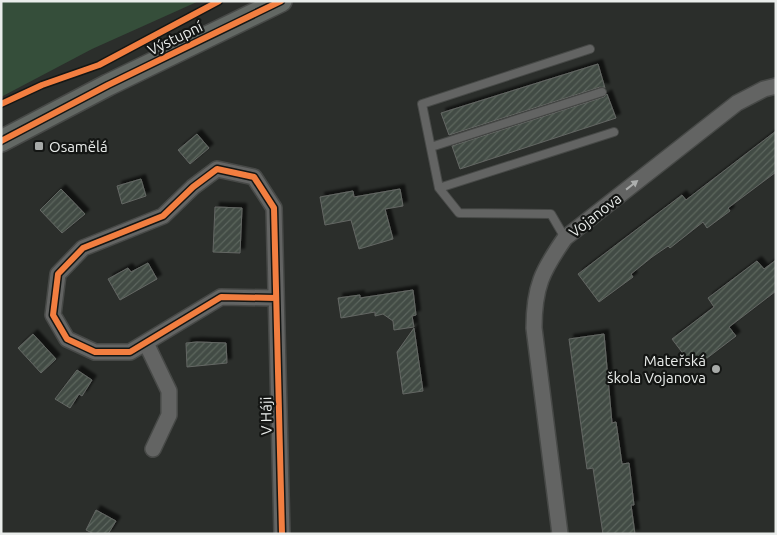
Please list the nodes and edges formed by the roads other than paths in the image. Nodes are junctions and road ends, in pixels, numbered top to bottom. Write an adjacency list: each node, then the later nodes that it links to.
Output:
1 (281, 1): 6 (street, Výstupní)
2 (590, 49): 7 (lane)
3 (776, 86): 9 (street, Vojanova, one-way to 3)
4 (602, 92): 7 (lane)
5 (614, 132): 8 (lane)
6 (1, 142)
7 (431, 147): 8 (lane)
8 (439, 188): 9 (lane)
9 (565, 238): 14 (street, Vojanova)
10 (276, 298): 11 (street); 11 (street, V Háji); 13 (street, V Háji)
11 (146, 343): 12 (street)
12 (153, 449)
13 (282, 534)
14 (560, 534)

